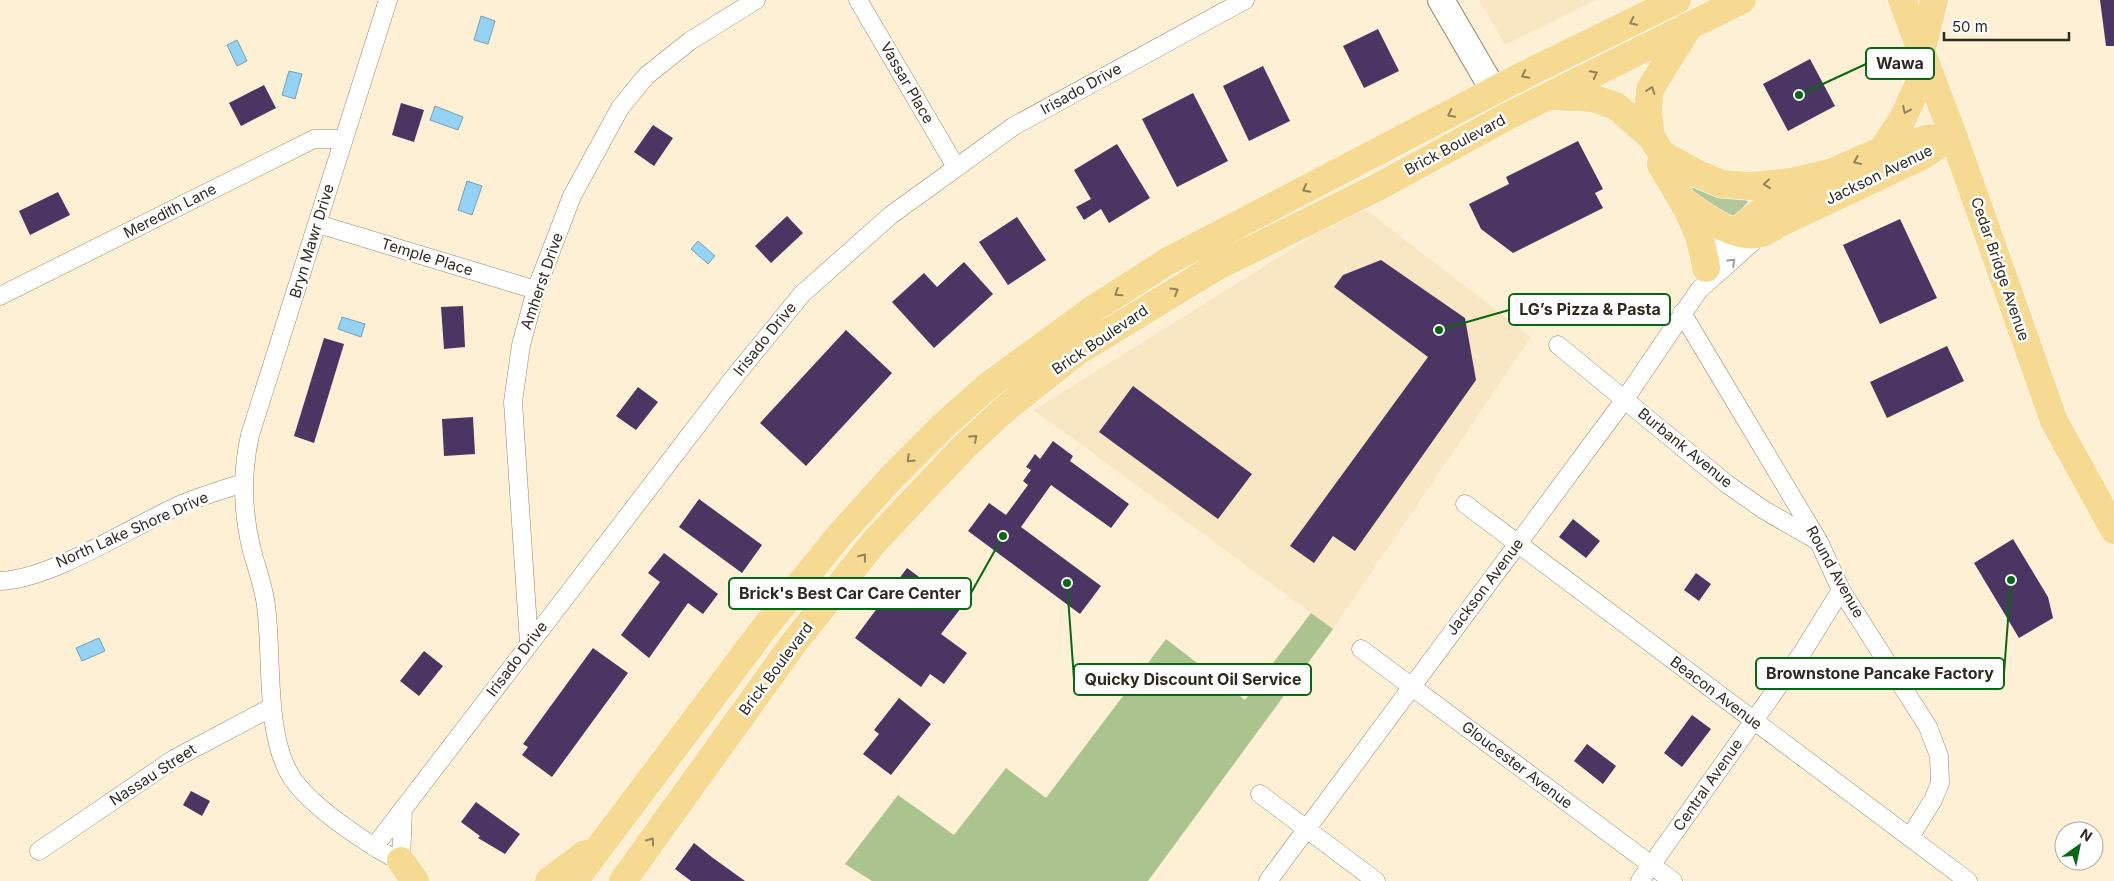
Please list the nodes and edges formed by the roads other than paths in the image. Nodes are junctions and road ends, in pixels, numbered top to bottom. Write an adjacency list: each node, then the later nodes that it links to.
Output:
1 (388, 0): 15 (street, Bryn Mawr Drive)
2 (756, 0): 25 (street, Amherst Drive)
3 (858, 0): 18 (street, Vassar Place)
4 (1245, 0): 18 (street, Irisado Drive)
5 (1441, 0): 12 (street)
6 (1677, 0): 12 (main road, Brick Boulevard, one-way to 12)
7 (1742, 0): 10 (main road, Brick Boulevard)
8 (1902, 0): 11 (main road, Cedar Bridge Avenue)
9 (1934, 0): 11 (main road)
10 (1689, 26): 13 (main road, Brick Boulevard, one-way to 10); 16 (main road, one-way to 10)
11 (1924, 61): 14 (main road, Cedar Bridge Avenue); 17 (main road, one-way to 17)
12 (1494, 91): 46 (main road, Brick Boulevard, one-way to 46)
13 (1550, 96): 16 (main road); 53 (main road, Brick Boulevard, one-way to 13)
14 (1953, 135): 17 (main road, Jackson Avenue); 23 (main road, Jackson Avenue); 32 (main road, Cedar Bridge Avenue)
15 (343, 139): 21 (street, Bryn Mawr Drive); 26 (street, Meredith Lane)
16 (1657, 146): 19 (main road, one-way to 16); 20 (main road)
17 (1882, 150): 19 (main road, Jackson Avenue, one-way to 19)
18 (956, 167): 37 (street, Irisado Drive)
19 (1832, 172): 22 (main road, Jackson Avenue)
20 (1682, 201): 22 (main road); 24 (main road)
21 (318, 224): 25 (street, Temple Place); 30 (street, Bryn Mawr Drive)
22 (1737, 231): 23 (main road); 24 (street, Jackson Avenue)
23 (1764, 232): 24 (street, Jackson Avenue, one-way to 23)
24 (1703, 279): 27 (street, Jackson Avenue)
25 (536, 290): 37 (street, Amherst Drive)
26 (0, 296)
27 (1682, 313): 29 (street, Jackson Avenue); 33 (street, Round Avenue)
28 (1558, 345): 29 (street, Burbank Avenue)
29 (1624, 399): 33 (street, Burbank Avenue); 34 (street, Jackson Avenue)
30 (243, 483): 35 (street, North Lake Shore Drive); 40 (street)
31 (1465, 504): 34 (street, Beacon Avenue)
32 (2114, 530)
33 (1819, 542): 36 (street, Round Avenue)
34 (1518, 543): 39 (street, Jackson Avenue); 41 (street, Beacon Avenue)
35 (0, 580)
36 (1841, 590): 41 (street, Central Avenue); 45 (street, Round Avenue)
37 (529, 643): 43 (street, Irisado Drive)
38 (1361, 649): 39 (street, Gloucester Avenue)
39 (1411, 687): 44 (street, Jackson Avenue); 49 (street, Gloucester Avenue)
40 (272, 707): 47 (street); 48 (street, Nassau Street)
41 (1753, 720): 45 (street, Beacon Avenue); 49 (street, Central Avenue)
42 (1260, 794): 44 (street)
43 (404, 808): 47 (street, Irisado Drive); 50 (street)
44 (1306, 829): 54 (street, Jackson Avenue); 55 (street)
45 (1910, 837): 58 (street, Beacon Avenue)
46 (602, 841): 51 (main road); 52 (main road, Brick Boulevard)
47 (374, 847): 50 (street)
48 (39, 851)
49 (1652, 865): 56 (street, Central Avenue); 57 (street, Gloucester Avenue)
50 (420, 877)
51 (549, 881)
52 (574, 881)
53 (623, 881)
54 (1268, 881)
55 (1376, 881)
56 (1640, 881)
57 (1674, 881)
58 (1968, 881)

